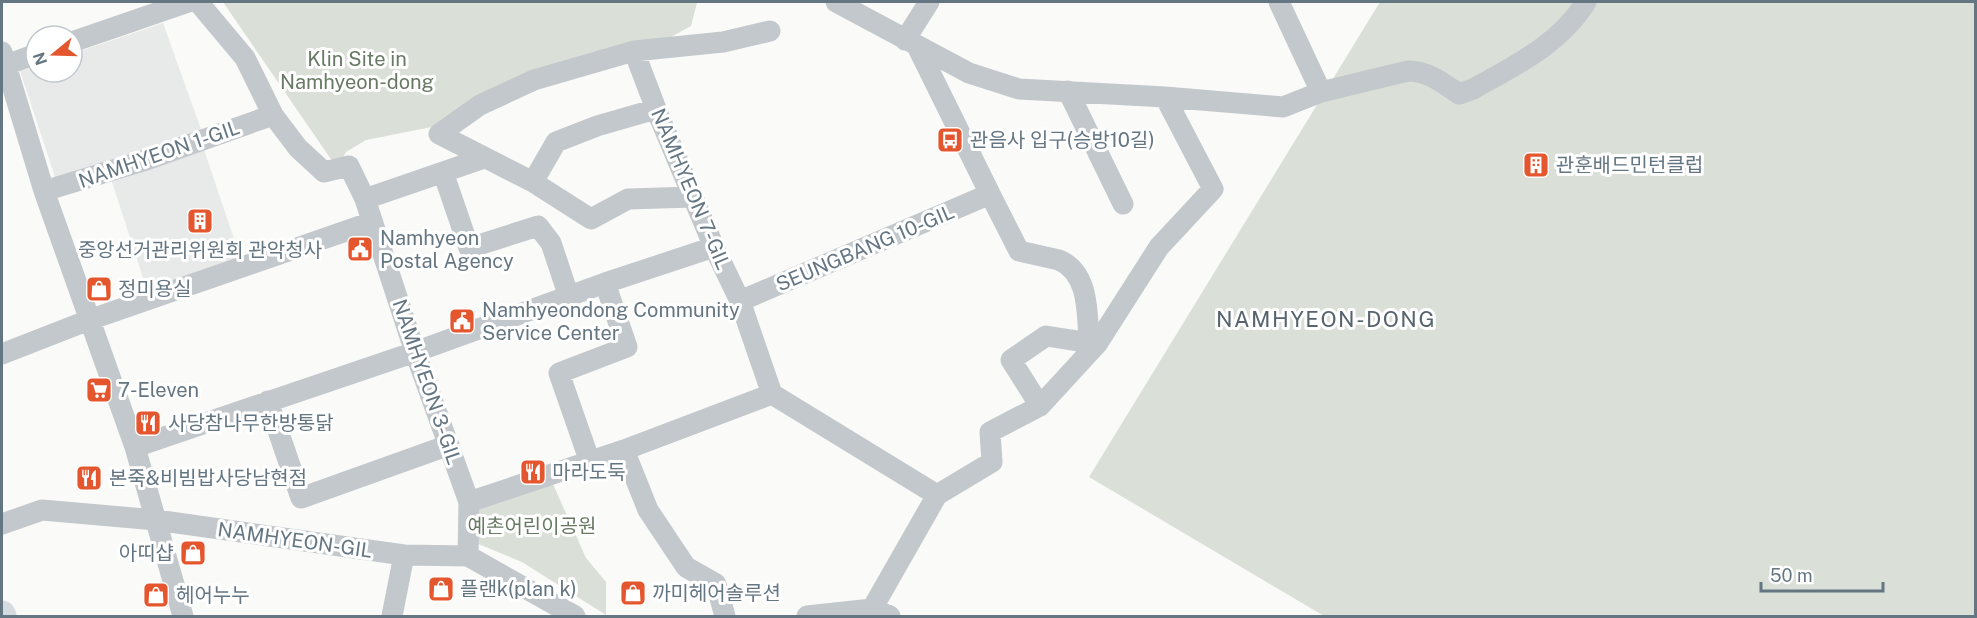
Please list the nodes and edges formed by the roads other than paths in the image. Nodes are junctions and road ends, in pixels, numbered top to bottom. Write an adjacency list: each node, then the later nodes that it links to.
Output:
1 (188, 2): 8 (street)
2 (198, 2): 17 (street, NAMHYEON 3-GIL)
3 (836, 2): 9 (street)
4 (929, 2): 9 (street)
5 (1279, 2): 14 (street)
6 (1586, 2): 14 (street)
7 (770, 31): 10 (street)
8 (84, 38)
9 (911, 43): 13 (street); 22 (street)
10 (634, 51): 16 (street, NAMHYEON 7-GIL); 18 (street)
11 (24, 56): 12 (street)
12 (4, 58): 21 (street)
13 (1068, 92): 15 (street); 25 (street)
14 (1321, 92): 15 (street)
15 (1165, 97): 32 (street)
16 (656, 109): 20 (street); 23 (street, NAMHYEON 7-GIL)
17 (273, 115): 21 (street, NAMHYEON 1-GIL); 24 (street, NAMHYEON 3-GIL)
18 (484, 158): 19 (street); 20 (street)
19 (443, 172): 24 (street); 29 (street)
20 (533, 182): 23 (street)
21 (44, 191): 31 (street)
22 (990, 194): 30 (street, SEUNGBANG 10-GIL); 32 (street)
23 (693, 197): 27 (street, NAMHYEON 7-GIL)
24 (364, 199): 26 (street, NAMHYEON 3-GIL)
25 (1123, 204)
26 (372, 222): 31 (street); 33 (street, NAMHYEON 3-GIL)
27 (714, 246): 28 (street); 30 (street, NAMHYEON 7-GIL)
28 (605, 283): 29 (street); 41 (street)
29 (569, 297): 33 (street)
30 (740, 301): 35 (street, NAMHYEON 7-GIL)
31 (89, 320): 34 (street); 39 (street)
32 (1093, 343): 37 (street); 37 (street)
33 (415, 352): 36 (street); 38 (street, NAMHYEON 3-GIL)
34 (2, 354)
35 (772, 394): 40 (street); 42 (street)
36 (268, 401): 38 (street); 39 (street)
37 (1040, 406): 42 (street)
38 (449, 445): 43 (street, NAMHYEON 3-GIL)
39 (135, 447): 44 (street)
40 (624, 450): 41 (street); 52 (street)
41 (590, 462): 43 (street)
42 (937, 495): 48 (street)
43 (469, 502): 47 (street, NAMHYEON 3-GIL)
44 (156, 520): 45 (street, NAMHYEON-GIL); 46 (street, NAMHYEON-GIL); 49 (street)
45 (2, 524)
46 (404, 555): 47 (street, NAMHYEON-GIL); 50 (street)
47 (468, 556): 51 (street, NAMHYEON-GIL)
48 (881, 613): 53 (street)
49 (183, 616)
50 (392, 616)
51 (575, 616)
52 (725, 616)
53 (807, 616)

